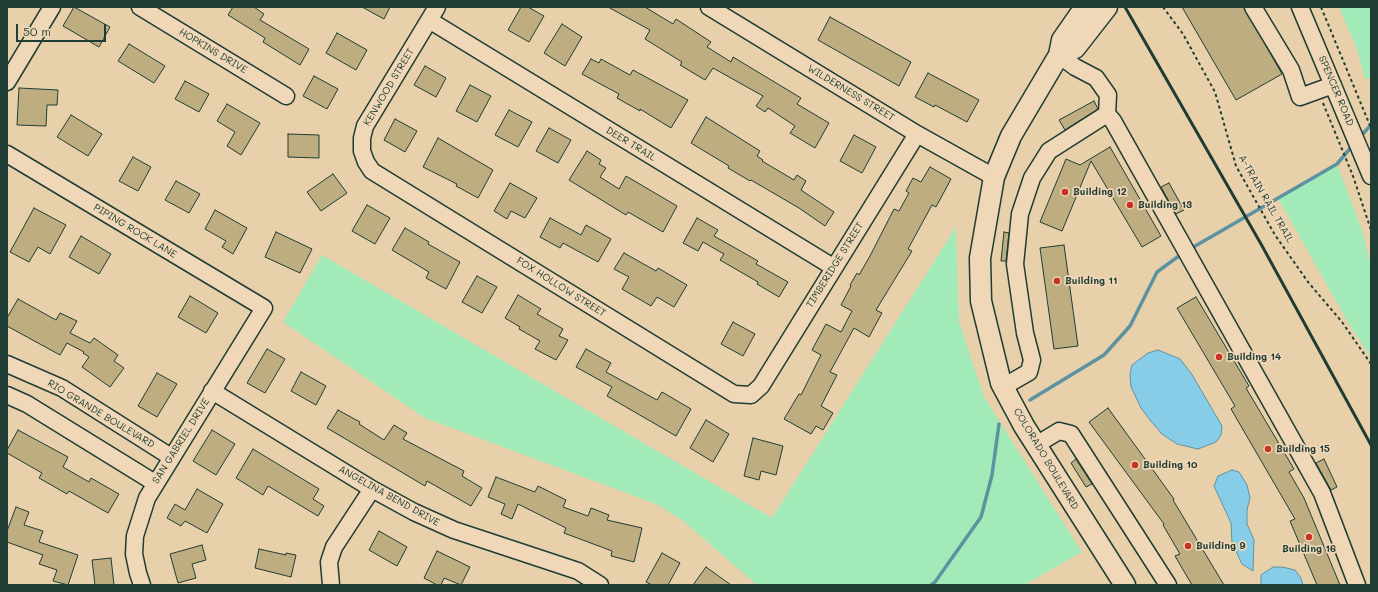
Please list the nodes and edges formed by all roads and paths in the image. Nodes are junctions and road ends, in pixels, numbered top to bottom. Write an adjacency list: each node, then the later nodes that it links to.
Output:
1 (52, 7): 12 (street)
2 (140, 7): 14 (street, HOPKINS DRIVE)
3 (709, 7): 18 (street, WILDERNESS STREET)
4 (1085, 7): 11 (main road, COLORADO BOULEVARD)
5 (1107, 7): 11 (main road)
6 (1163, 7): 27 (path, A-TRAIN RAIL TRAIL)
7 (1253, 7): 13 (street)
8 (1300, 7): 13 (street, SPENCER ROAD)
9 (1321, 7): 16 (path)
10 (433, 14): 20 (street, KENWOOD STREET); 24 (street, DEER TRAIL)
11 (1059, 55): 15 (street); 22 (main road, COLORADO BOULEVARD)
12 (7, 82)
13 (1333, 85): 21 (street, SPENCER ROAD)
14 (286, 96)
15 (1107, 114): 28 (street); 41 (street)
16 (1371, 128)
17 (1336, 133): 23 (path)
18 (917, 134): 22 (street, WILDERNESS STREET); 24 (street, TIMBERIDGE STREET)
19 (7, 154): 25 (street, PIPING ROCK LANE)
20 (372, 171): 31 (street, FOX HOLLOW STREET)
21 (1369, 171)
22 (994, 177): 28 (main road, COLORADO BOULEVARD)
23 (1371, 230)
24 (833, 267): 31 (street, TIMBERIDGE STREET)
25 (264, 308): 29 (street, SAN GABRIEL DRIVE)
26 (7, 364): 33 (street, RIO GRANDE BOULEVARD)
27 (1371, 364)
28 (1003, 387): 32 (main road, COLORADO BOULEVARD)
29 (212, 392): 33 (street, SAN GABRIEL DRIVE); 35 (street, ANGELINA BEND DRIVE)
30 (7, 395): 34 (street)
31 (751, 395)
32 (1036, 445): 39 (main road, COLORADO BOULEVARD); 40 (street)
33 (171, 457): 34 (street, SAN GABRIEL DRIVE)
34 (156, 483): 36 (street, SAN GABRIEL DRIVE)
35 (372, 489): 37 (street); 38 (street, ANGELINA BEND DRIVE)
36 (142, 585)
37 (331, 585)
38 (600, 585)
39 (1125, 585)
40 (1168, 585)
41 (1357, 585)

